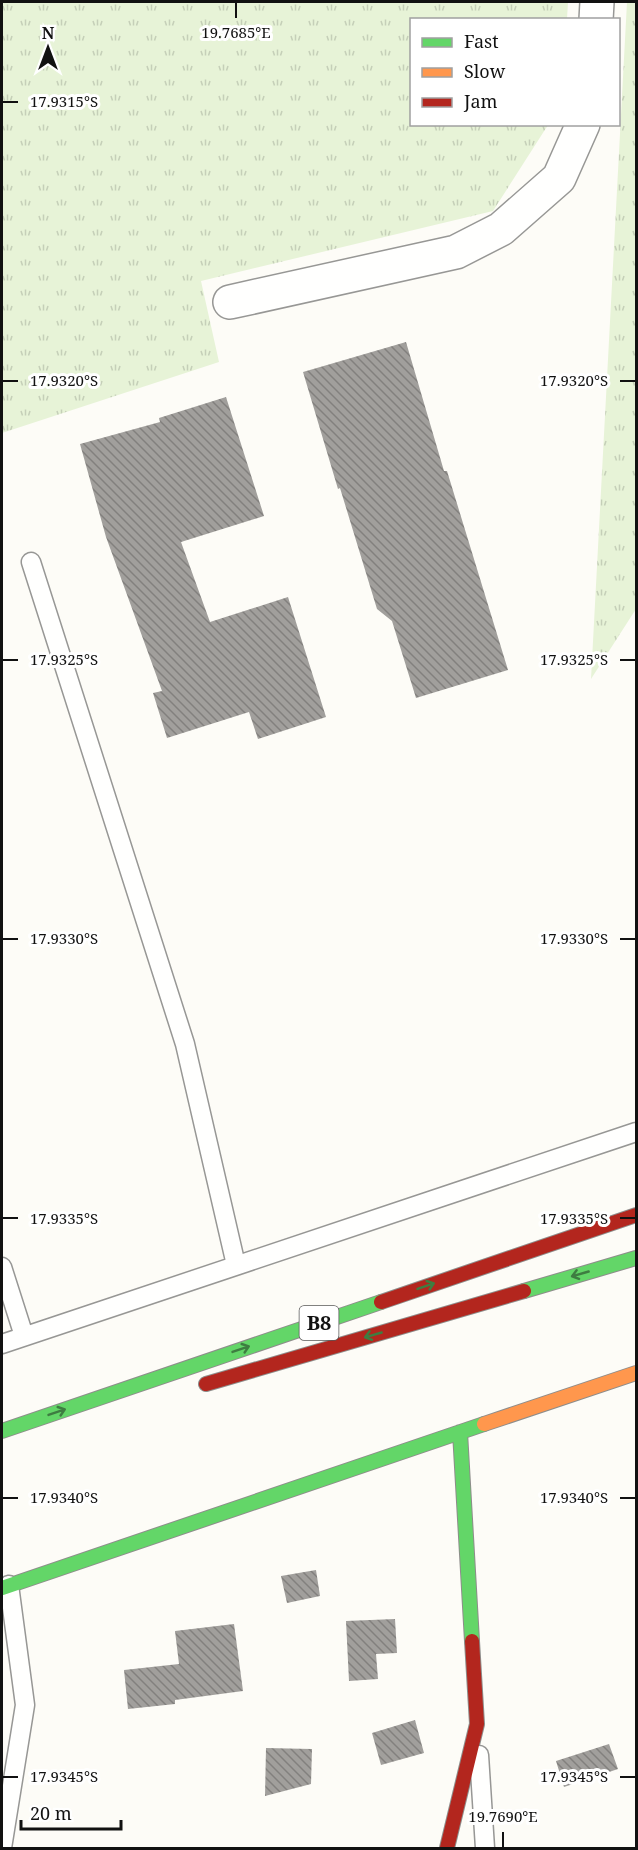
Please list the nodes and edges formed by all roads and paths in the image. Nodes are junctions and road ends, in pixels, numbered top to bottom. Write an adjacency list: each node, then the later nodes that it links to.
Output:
1 (597, 2): 2 (street)
2 (596, 18)
3 (582, 126): 4 (street)
4 (230, 302)
5 (31, 562): 9 (lane)
6 (636, 1132): 9 (lane)
7 (636, 1215): 16 (main road, B8, one-way to 7)
8 (636, 1258): 14 (main road, B8, one-way to 14)
9 (237, 1265): 11 (lane)
10 (2, 1267): 11 (lane)
11 (24, 1336): 12 (lane)
12 (2, 1344)
13 (636, 1373): 17 (main road)
14 (194, 1387)
15 (47, 1430): 18 (main road)
16 (2, 1431)
17 (460, 1432): 19 (main road); 20 (main road)
18 (2, 1443)
19 (5, 1586): 21 (lane)
20 (477, 1724): 22 (main road); 23 (lane)
21 (2, 1848)
22 (447, 1848)
23 (485, 1848)

